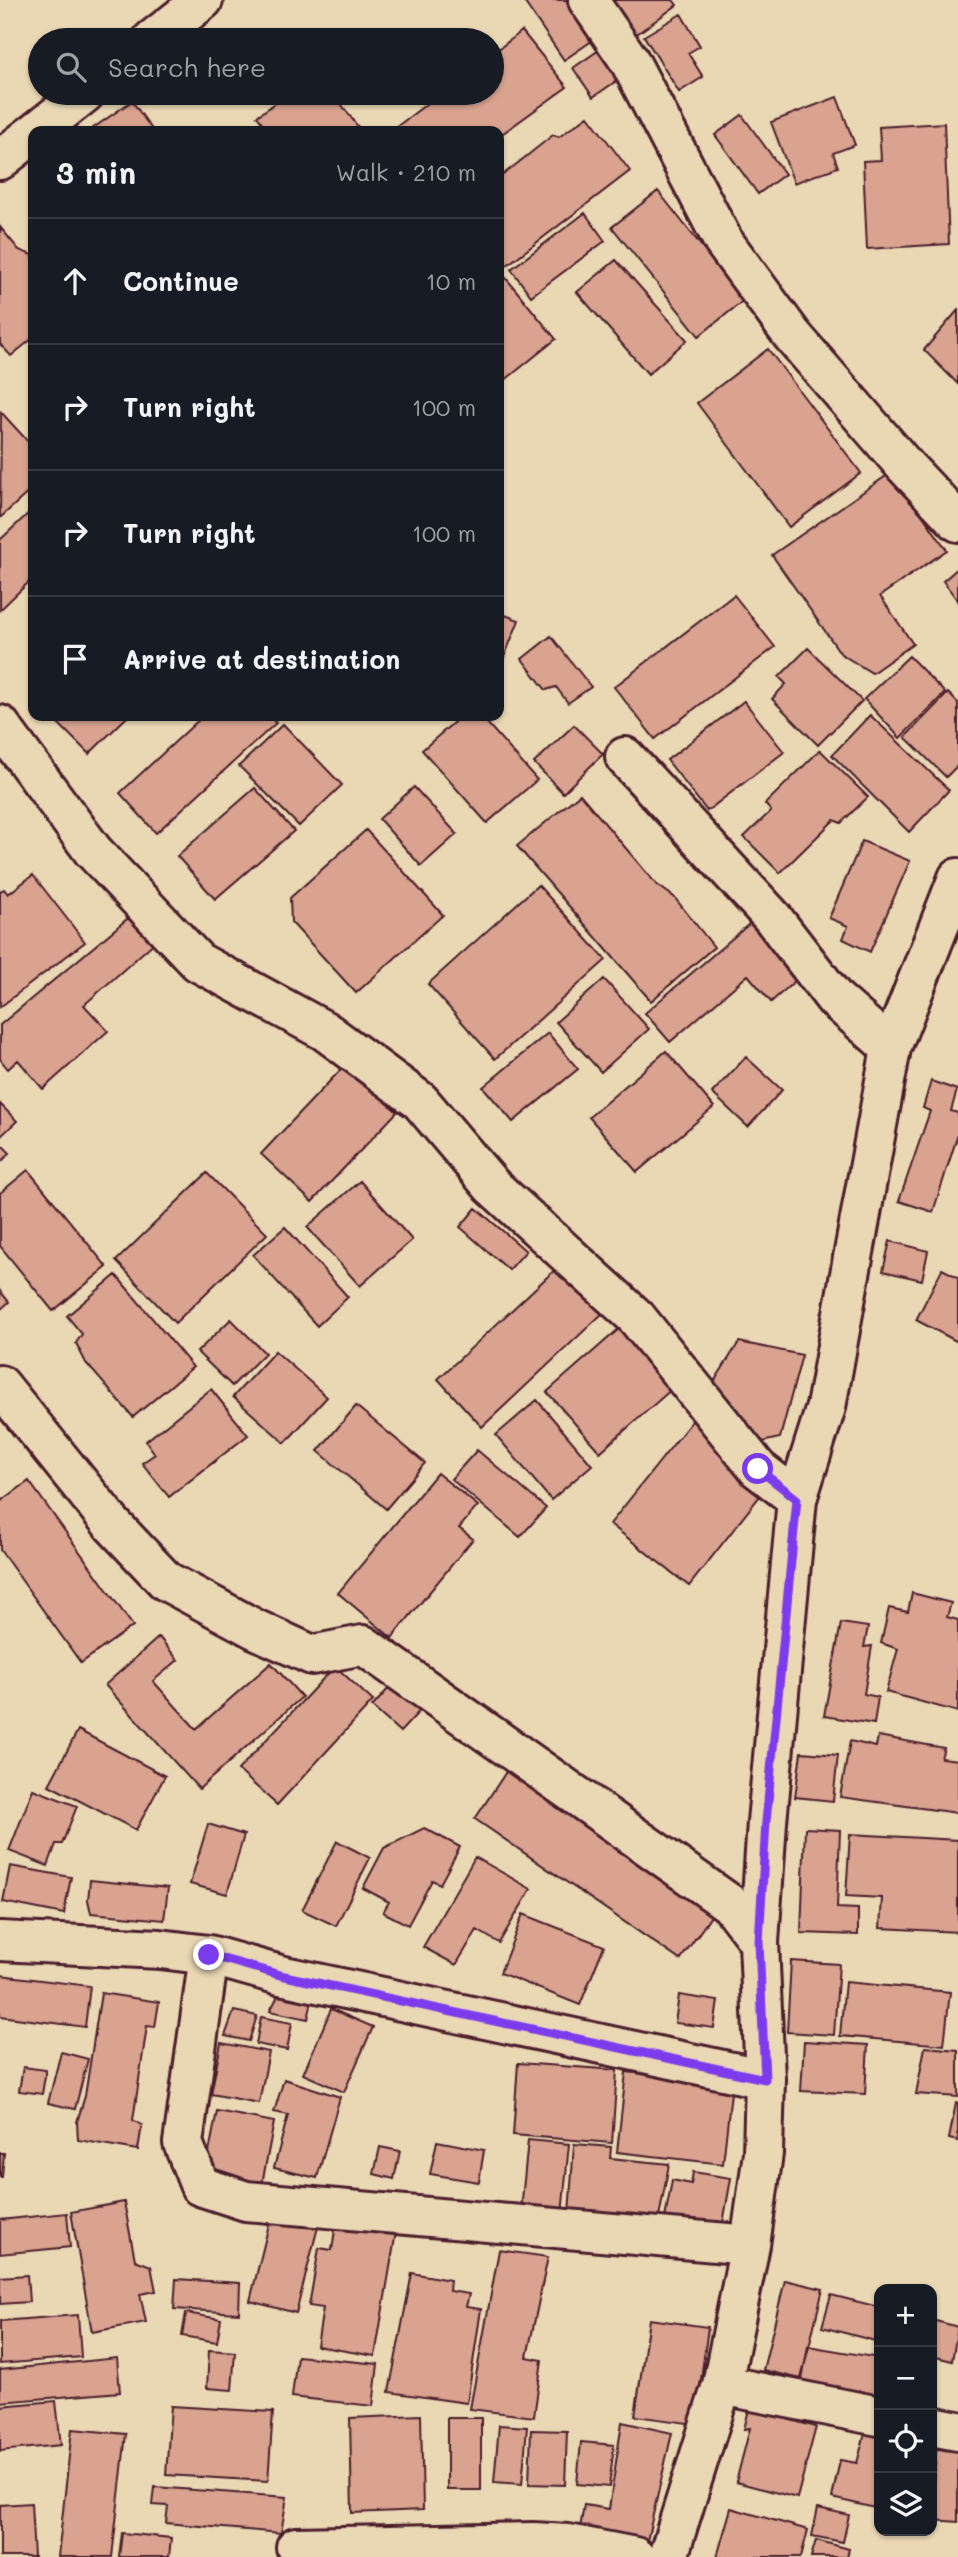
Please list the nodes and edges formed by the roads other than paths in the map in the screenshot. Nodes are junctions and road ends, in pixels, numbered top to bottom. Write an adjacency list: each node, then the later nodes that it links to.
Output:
1 (203, 0): 3 (street)
2 (588, 0): 8 (street)
3 (167, 28)
4 (70, 105): 5 (street)
5 (44, 126)
6 (28, 138): 7 (street)
7 (0, 160)
8 (958, 522)
9 (0, 725): 14 (street)
10 (625, 757): 12 (street)
11 (958, 878): 12 (street)
12 (891, 1048): 14 (street)
13 (0, 1385): 16 (street)
14 (797, 1499): 16 (street)
15 (0, 1941): 17 (street)
16 (759, 1942): 18 (street)
17 (209, 1955): 18 (street); 19 (street)
18 (765, 2079): 19 (street)
19 (750, 2245): 20 (street)
20 (722, 2385): 21 (street); 26 (street)
21 (874, 2415)
22 (937, 2427): 23 (street)
23 (958, 2431)
24 (296, 2547): 25 (street)
25 (635, 2557)
26 (668, 2557)

